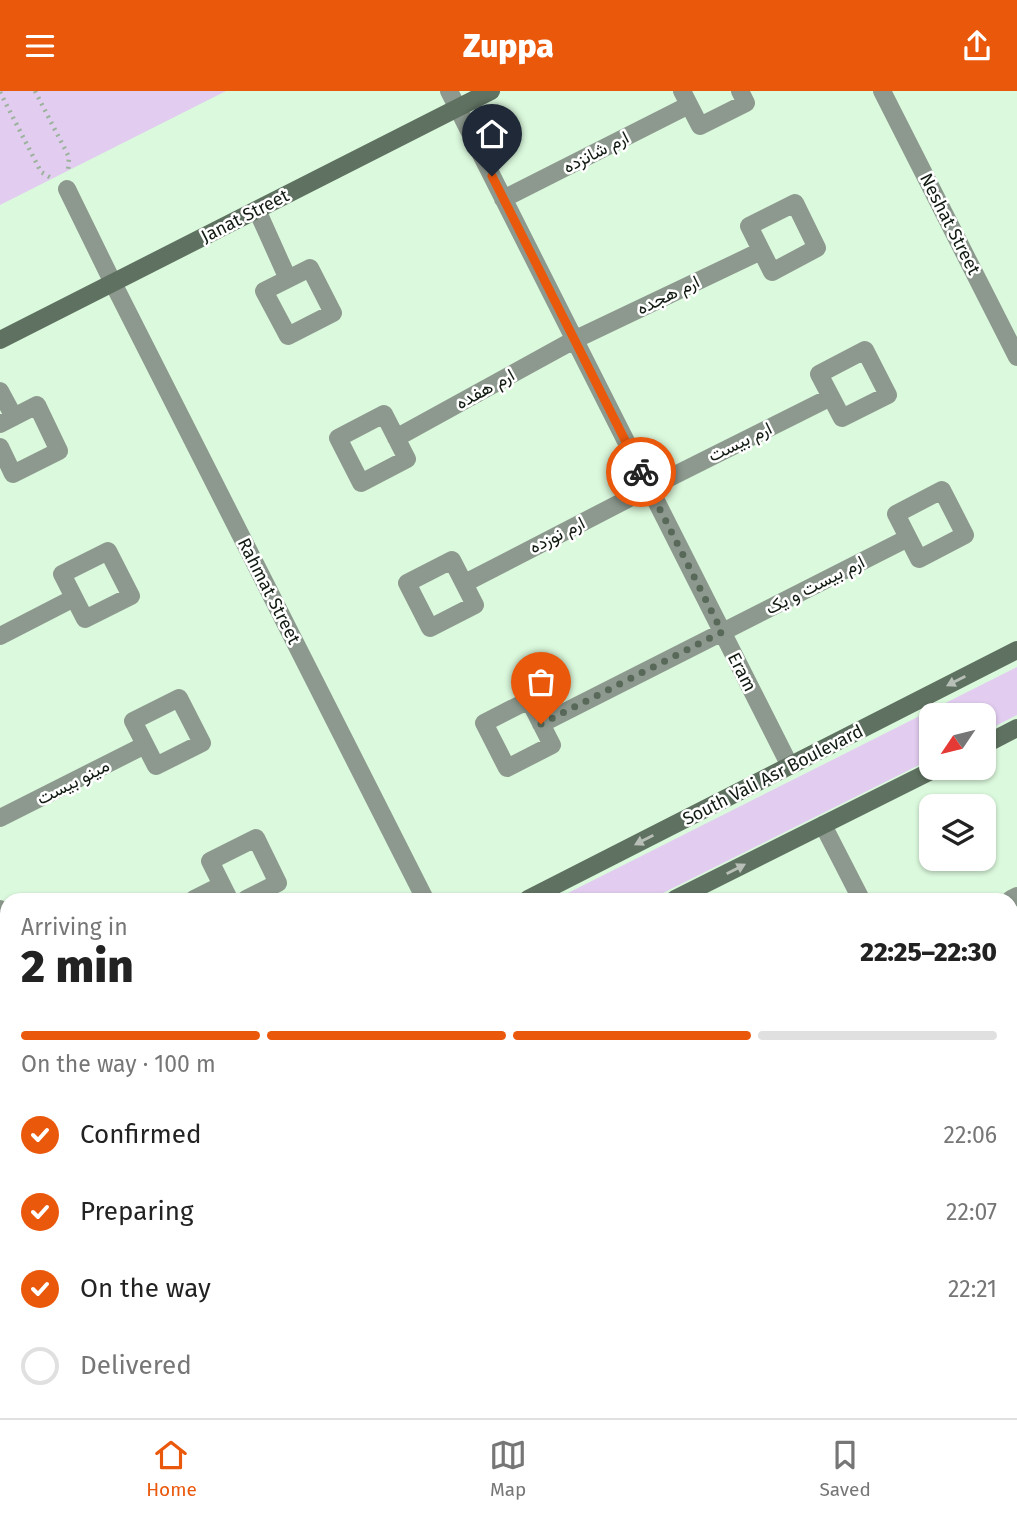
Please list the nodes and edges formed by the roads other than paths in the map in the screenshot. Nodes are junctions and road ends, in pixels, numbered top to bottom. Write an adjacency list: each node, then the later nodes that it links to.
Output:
1 (449, 91): 6 (street, Eram)
2 (491, 91): 6 (main road, Janat Street)
3 (740, 91): 5 (street)
4 (882, 91): 15 (street, Neshat Street)
5 (686, 98): 8 (street, ارم شانزده)
6 (457, 108): 8 (street, Eram); 9 (main road, Janat Street)
7 (67, 189): 12 (street, Rahmat Street)
8 (503, 199): 14 (street, Eram)
9 (257, 210): 11 (street); 12 (main road, Janat Street)
10 (761, 251): 14 (street, ارم هجده)
11 (288, 279)
12 (113, 283): 13 (main road, Janat Street); 38 (street, Rahmat Street)
13 (0, 340)
14 (575, 340): 19 (street, ارم هفده); 21 (street, Eram)
15 (1017, 357)
16 (0, 391): 18 (street)
17 (831, 397): 21 (street, ارم بیست)
18 (7, 420): 20 (street)
19 (396, 438)
20 (0, 447)
21 (649, 488): 23 (street, ارم نوزده); 25 (street, Eram)
22 (908, 538): 25 (street, ارم بیست و یک)
23 (465, 583)
24 (74, 598): 26 (street)
25 (722, 632): 28 (street, ارم بیست و یک); 32 (street, Eram)
26 (0, 636)
27 (1017, 650): 32 (main road, South Vali Asr Boulevard, one-way to 32)
28 (541, 724)
29 (1017, 728): 30 (main road)
30 (996, 739)
31 (145, 745): 34 (street, مینو بیست)
32 (790, 766): 39 (main road, South Vali Asr Boulevard, one-way to 39)
33 (919, 777): 35 (main road)
34 (0, 818)
35 (823, 825): 40 (main road, one-way to 35); 41 (street)
36 (225, 892): 37 (street)
37 (258, 893)
38 (422, 893)
39 (540, 893)
40 (687, 893)
41 (858, 893)

